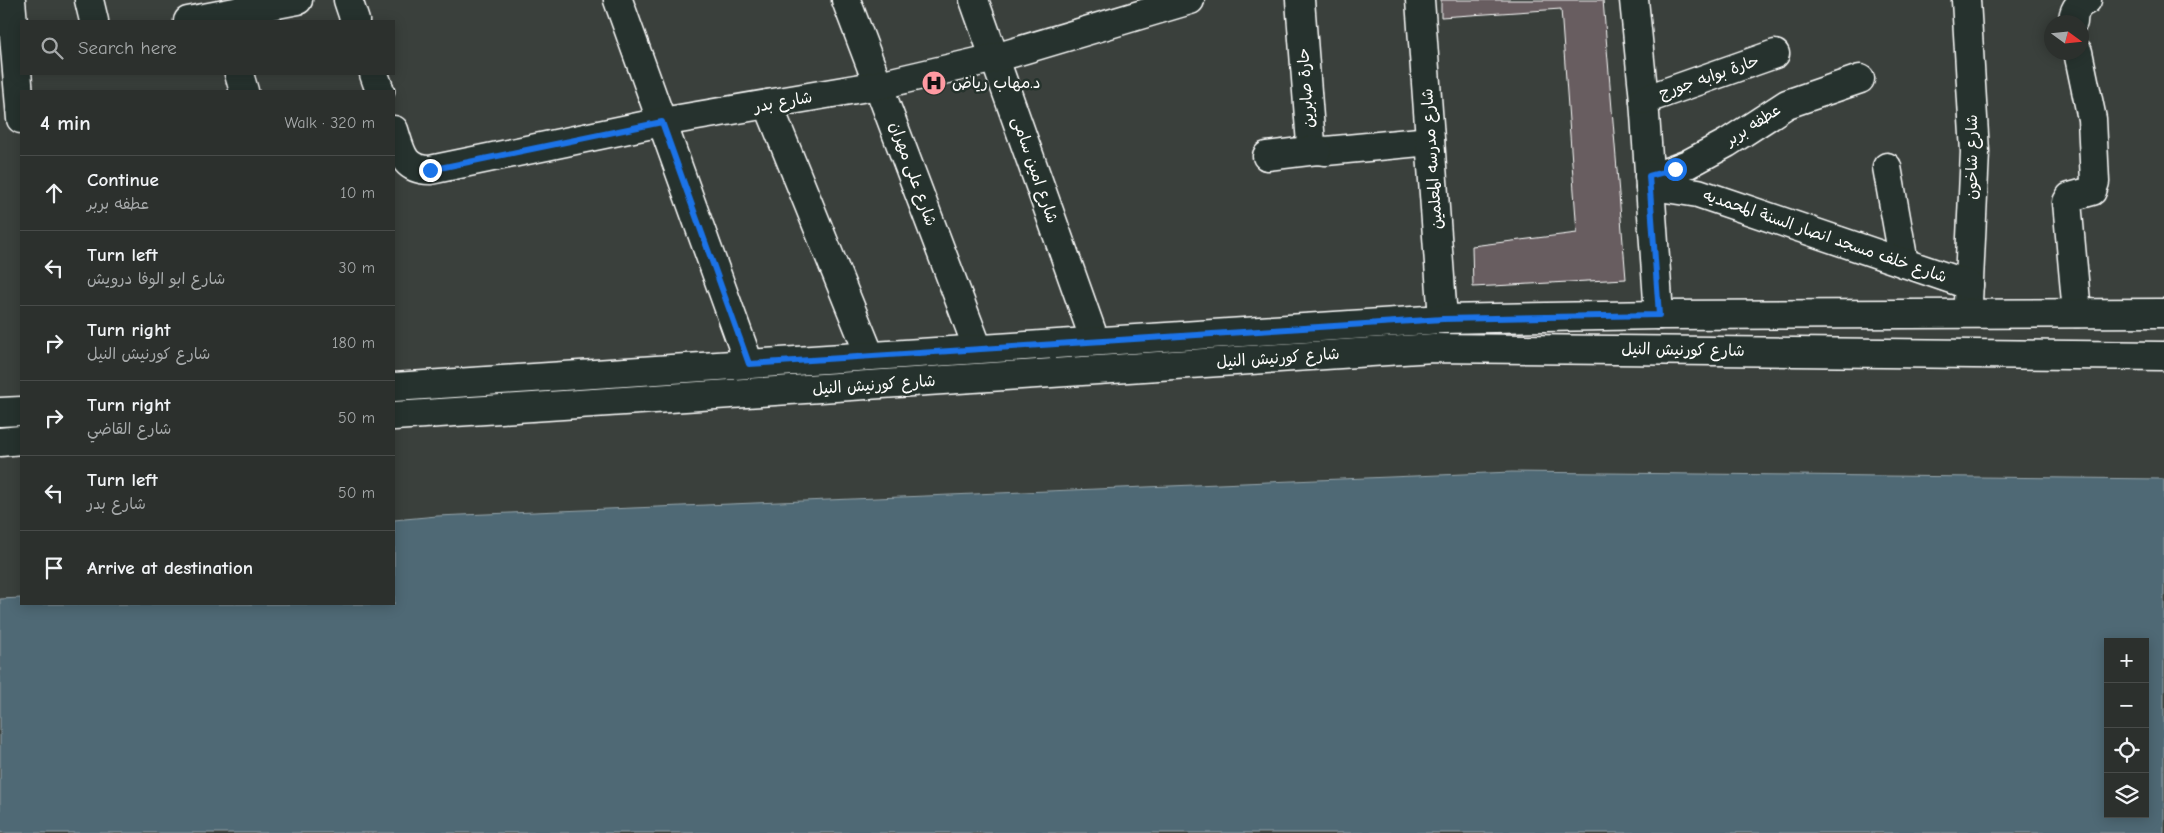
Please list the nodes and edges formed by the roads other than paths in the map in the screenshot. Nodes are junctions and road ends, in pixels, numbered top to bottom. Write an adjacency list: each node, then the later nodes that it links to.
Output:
1 (11, 0): 20 (street)
2 (90, 0): 16 (street)
3 (298, 0): 14 (street)
4 (348, 0): 18 (street)
5 (618, 0): 32 (street)
6 (846, 0): 26 (street, شارع على مهران)
7 (974, 0): 21 (street, شارع امين سامى)
8 (1190, 0): 21 (street, شارع بدر)
9 (1300, 0): 35 (street, حارة صابرين)
10 (1420, 0): 34 (street, شارع مدرسه المعلمين)
11 (1634, 0): 29 (street)
12 (1966, 0): 40 (street, شارع شاخون)
13 (2087, 0): 15 (street)
14 (231, 12): 17 (street)
15 (2073, 15)
16 (94, 20)
17 (193, 20)
18 (356, 20)
19 (1774, 54): 29 (street, حارة بوابه جورج)
20 (13, 55): 31 (street)
21 (995, 58): 26 (street, شارع بدر); 46 (street, شارع امين سامى)
22 (2080, 60): 43 (street)
23 (239, 75): 27 (street)
24 (374, 75): 28 (street)
25 (1860, 79): 38 (street, عطفه بربر)
26 (879, 85): 30 (street, شارع بدر); 47 (street, شارع على مهران)
27 (244, 90)
28 (380, 90)
29 (1644, 100): 38 (street)
30 (768, 104): 32 (street, شارع بدر); 48 (street)
31 (20, 111)
32 (662, 122): 33 (street, شارع بدر); 50 (street)
33 (395, 133)
34 (1430, 141): 35 (street, حارة صابرين); 45 (street, شارع مدرسه المعلمين)
35 (1317, 150): 36 (street)
36 (1267, 156)
37 (1887, 167): 39 (street)
38 (1650, 182): 39 (street, شارع خلف مسجد انصار السنة المحمديه); 44 (street)
39 (1904, 263): 40 (street, شارع خلف مسجد انصار السنة المحمديه)
40 (1969, 285): 42 (street, شارع شاخون)
41 (2164, 313): 43 (street, شارع كورنيش النيل)
42 (1967, 314): 43 (street, شارع كورنيش النيل); 44 (street, شارع كورنيش النيل)
43 (2077, 314)
44 (1659, 315): 45 (street, شارع كورنيش النيل)
45 (1443, 319): 46 (street, شارع كورنيش النيل)
46 (1095, 341): 47 (street, شارع كورنيش النيل)
47 (978, 349): 48 (street, شارع كورنيش النيل)
48 (870, 356): 50 (street, شارع كورنيش النيل)
49 (2164, 356): 54 (street, شارع كورنيش النيل)
50 (749, 364): 51 (street, شارع كورنيش النيل)
51 (395, 387)
52 (20, 411): 53 (street)
53 (0, 412)
54 (395, 416)
55 (20, 440): 56 (street)
56 (0, 442)

